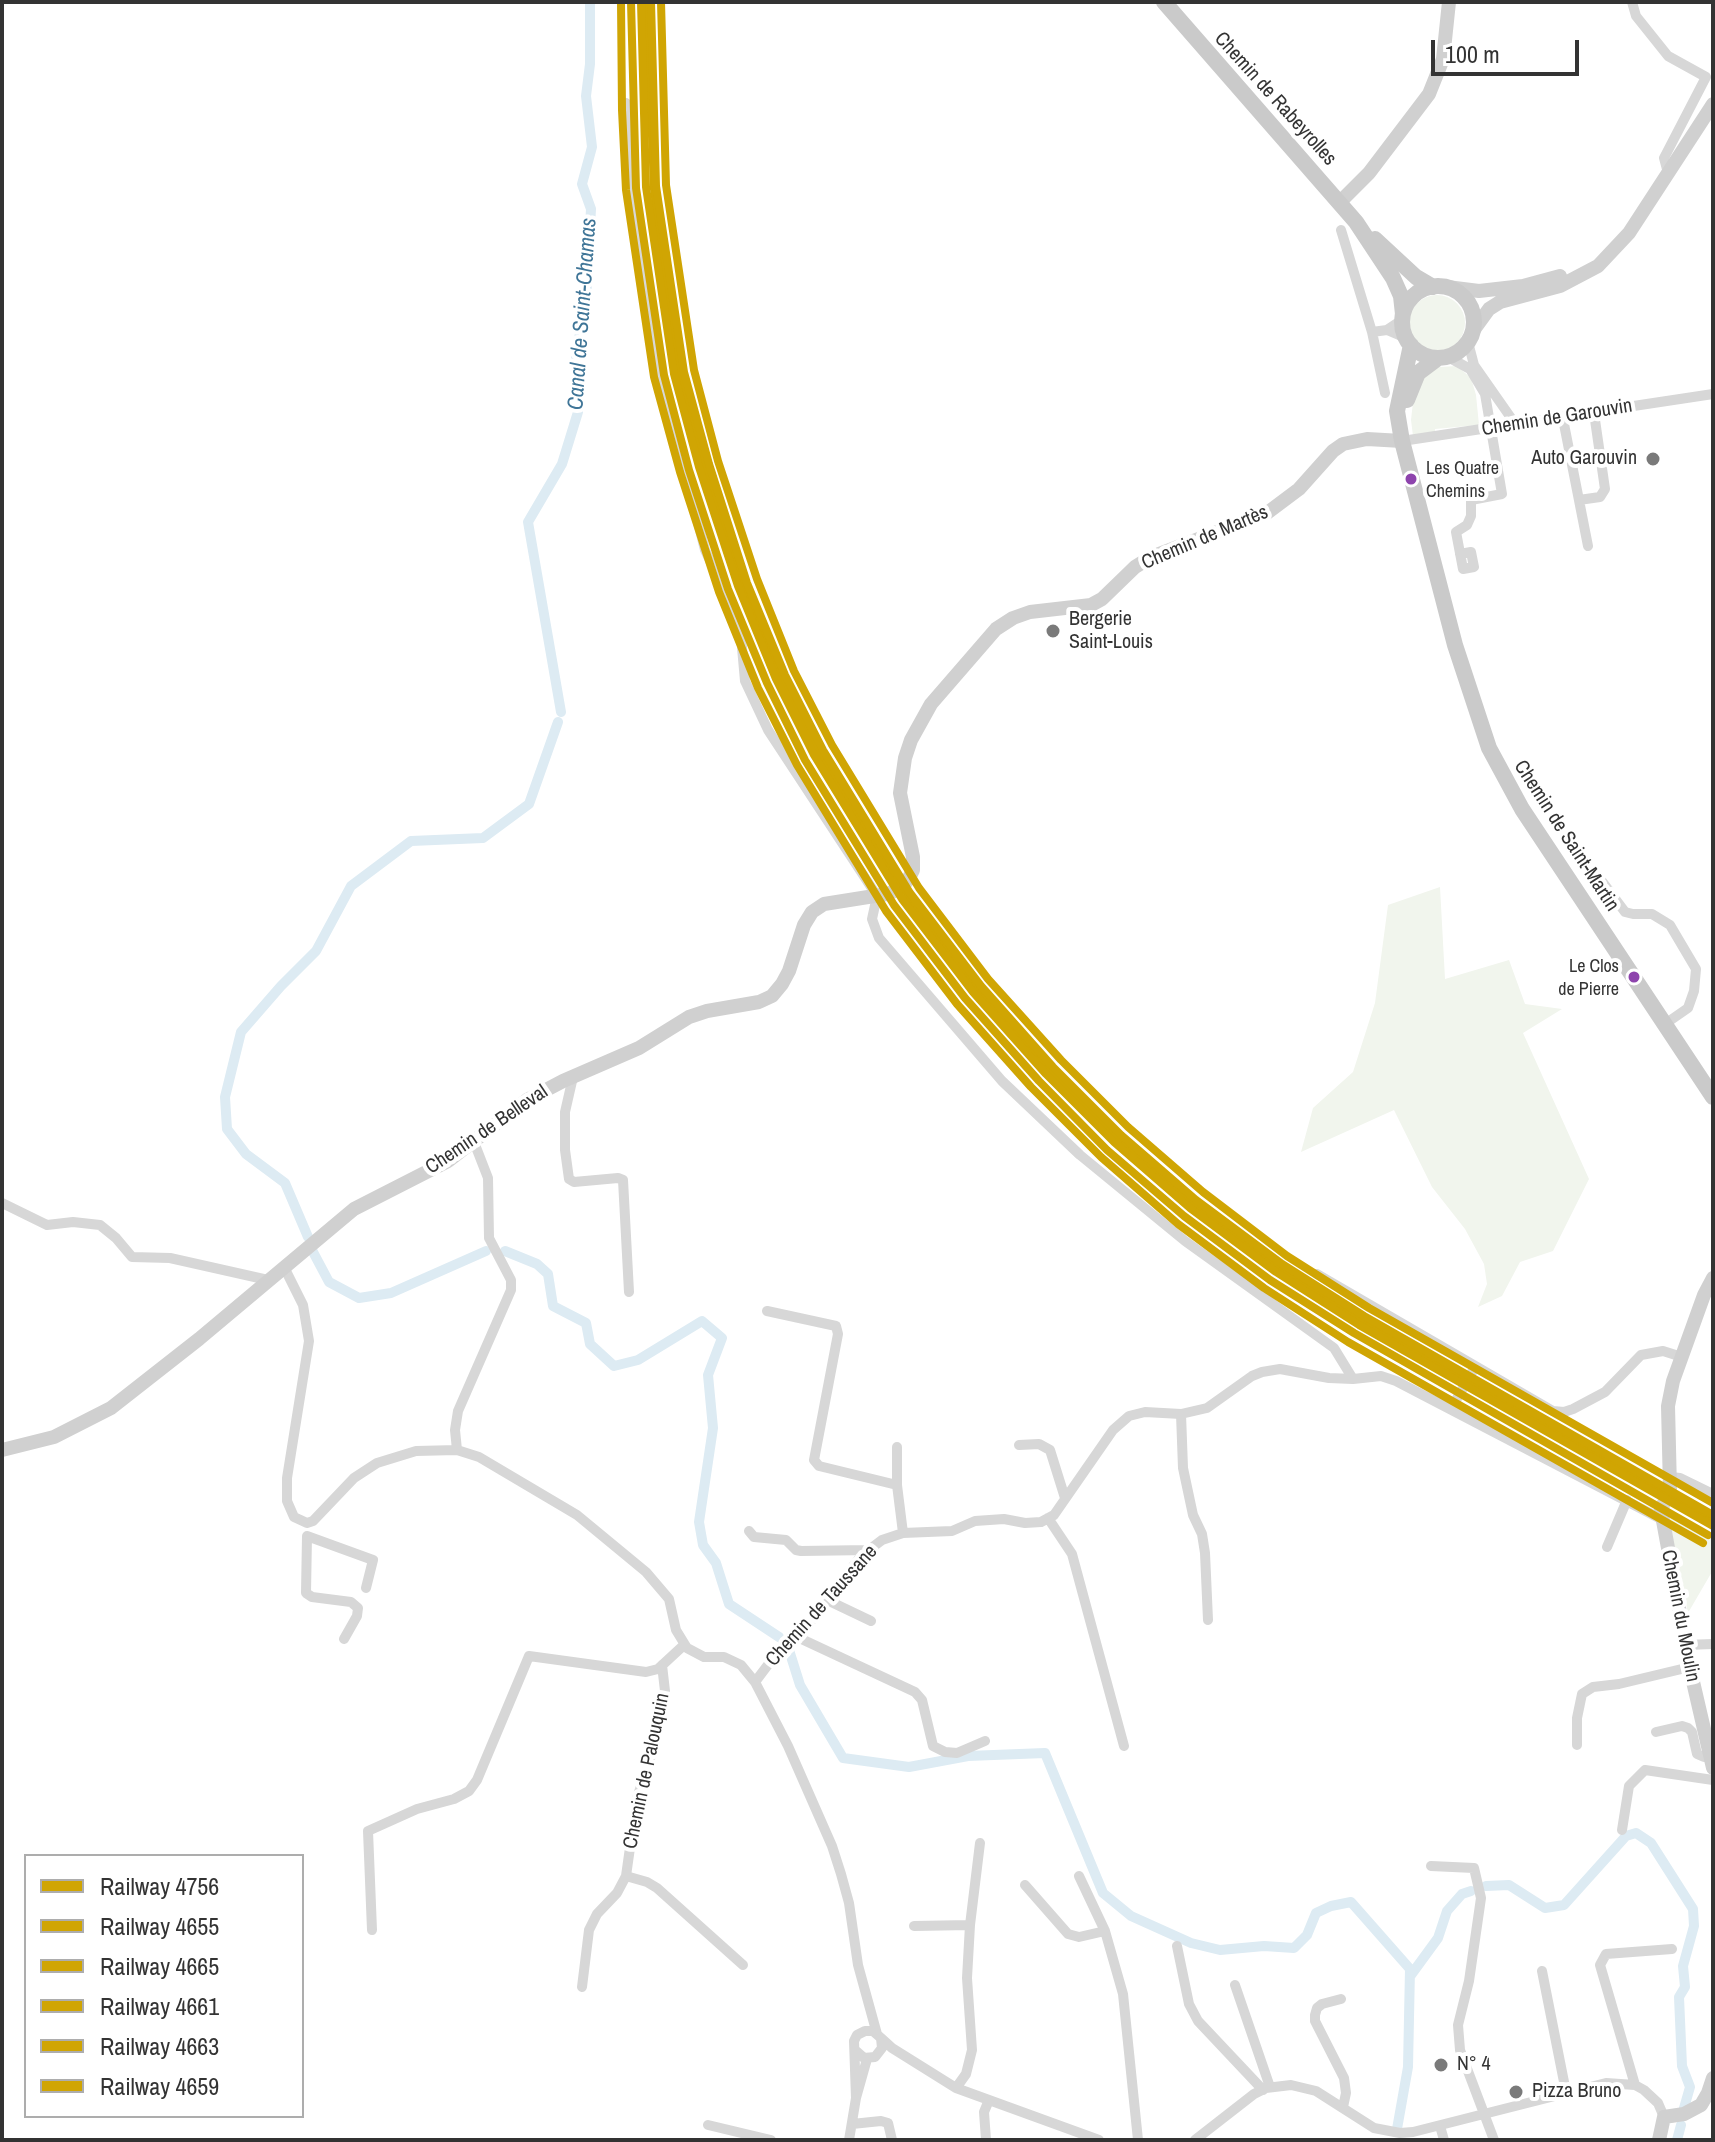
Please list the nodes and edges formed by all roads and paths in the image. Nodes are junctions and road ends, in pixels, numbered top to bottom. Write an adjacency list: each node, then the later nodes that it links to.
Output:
1 (1164, 2): 9 (main road, Chemin de Rabeyrolles)
2 (1449, 2): 9 (street)
3 (1632, 2): 5 (street)
4 (1713, 65): 5 (street)
5 (1706, 77): 8 (street)
6 (626, 103): 31 (street)
7 (1713, 104): 8 (street)
8 (1668, 173): 11 (street)
9 (1340, 202): 10 (main road, Chemin de Rabeyrolles)
10 (1349, 226): 12 (main road, Chemin de Rabeyrolles); 13 (main road, Chemin de Rabeyrolles); 15 (street)
11 (1617, 247): 12 (street); 16 (street)
12 (1440, 287): 13 (main road); 16 (main road)
13 (1403, 317): 14 (street); 17 (main road)
14 (1387, 330): 15 (street); 17 (street)
15 (1372, 332): 19 (street)
16 (1471, 337): 18 (main road); 23 (street)
17 (1408, 341): 18 (main road); 25 (main road)
18 (1443, 357): 24 (street); 25 (main road)
19 (1385, 393)
20 (1713, 394): 21 (street, Chemin de Garouvin)
21 (1594, 413): 22 (street, Chemin de Garouvin); 26 (street)
22 (1563, 419): 23 (street, Chemin de Garouvin); 26 (street)
23 (1516, 425): 24 (street, Chemin de Garouvin)
24 (1491, 429): 25 (street, Chemin de Garouvin); 28 (street)
25 (1401, 437): 30 (street, Chemin de Martès); 32 (main road, Chemin de Saint-Martin)
26 (1579, 500): 27 (street)
27 (1588, 546)
28 (1460, 554)
29 (1598, 876): 32 (street)
30 (909, 878)
31 (882, 895): 33 (street, Chemin de Belleval); 45 (street)
32 (1665, 1024): 34 (main road, Chemin de Saint-Martin)
33 (573, 1077): 35 (street, Chemin de Belleval); 41 (street)
34 (1713, 1097)
35 (474, 1142): 37 (street, Chemin de Belleval); 51 (street)
36 (2, 1203): 40 (street)
37 (284, 1267): 40 (street, Chemin de Belleval); 51 (street)
38 (1317, 1274): 44 (street)
39 (1713, 1278): 43 (street)
40 (268, 1280): 50 (street, Chemin de Belleval)
41 (629, 1292)
42 (767, 1311): 53 (street)
43 (1682, 1357): 44 (street); 52 (street)
44 (1473, 1371): 46 (street)
45 (1353, 1379): 46 (street); 47 (street)
46 (1451, 1409): 56 (street)
47 (1181, 1414): 55 (street); 65 (street)
48 (1019, 1445): 55 (street)
49 (897, 1447): 53 (street)
50 (2, 1450)
51 (457, 1450): 70 (street)
52 (1671, 1483): 54 (street)
53 (897, 1485): 60 (street)
54 (1713, 1494)
55 (1065, 1498): 58 (street)
56 (1627, 1500): 57 (street); 61 (street)
57 (1661, 1514): 71 (street, Chemin du Moulin)
58 (1048, 1518): 60 (street, Chemin de Taussane); 78 (street)
59 (749, 1531): 62 (street)
60 (903, 1533): 62 (street, Chemin de Taussane)
61 (1607, 1547)
62 (869, 1550): 64 (street, Chemin de Taussane)
63 (366, 1588): 68 (street)
64 (827, 1600): 66 (street); 67 (street, Chemin de Taussane)
65 (1208, 1620)
66 (871, 1621)
67 (795, 1636): 74 (street, Chemin de Taussane); 76 (street)
68 (344, 1639)
69 (1713, 1644): 71 (street)
70 (684, 1645): 72 (street); 74 (street)
71 (1685, 1645): 73 (street, Chemin du Moulin)
72 (662, 1665): 84 (street, Chemin de Palouquin); 89 (street)
73 (1690, 1667): 77 (street); 79 (street, Chemin du Moulin)
74 (755, 1682): 98 (street)
75 (1656, 1732): 79 (street)
76 (985, 1741)
77 (1577, 1745)
78 (1124, 1746)
79 (1711, 1762)
80 (1713, 1780): 81 (street)
81 (1622, 1830)
82 (980, 1843): 87 (street)
83 (1431, 1866): 114 (street)
84 (626, 1876): 93 (street, Chemin de Palouquin); 96 (street, Chemin de Palouquin)
85 (1079, 1876): 90 (street)
86 (1025, 1885): 90 (street)
87 (970, 1925): 88 (street); 107 (street)
88 (914, 1926)
89 (372, 1930)
90 (1105, 1931): 124 (street)
91 (1177, 1946): 108 (street)
92 (1672, 1949): 106 (street)
93 (743, 1965)
94 (1542, 1971): 109 (street)
95 (1235, 1985): 108 (street)
96 (582, 1987)
97 (1341, 1999): 113 (street)
98 (868, 2008): 99 (street); 100 (street)
99 (862, 2032): 100 (street); 101 (street)
100 (879, 2036): 102 (street); 103 (street)
101 (855, 2050): 104 (street); 111 (street)
102 (880, 2052): 103 (street); 104 (street)
103 (899, 2052): 107 (street)
104 (867, 2059): 111 (street)
105 (1713, 2078): 110 (street)
106 (1635, 2085): 109 (street); 115 (street)
107 (956, 2088): 112 (street)
108 (1267, 2088): 113 (street); 125 (street)
109 (1566, 2092): 114 (street)
110 (1711, 2094): 115 (street)
111 (856, 2098): 116 (street)
112 (989, 2100): 122 (street); 123 (street)
113 (1343, 2107): 118 (street)
114 (1486, 2114): 118 (street); 127 (street)
115 (1664, 2117): 128 (street)
116 (852, 2124): 120 (street); 121 (street)
117 (708, 2125): 119 (street)
118 (1440, 2126): 126 (street)
119 (771, 2140)
120 (849, 2140)
121 (892, 2140)
122 (986, 2140)
123 (1099, 2140)
124 (1138, 2140)
125 (1195, 2140)
126 (1444, 2140)
127 (1494, 2140)
128 (1659, 2140)

